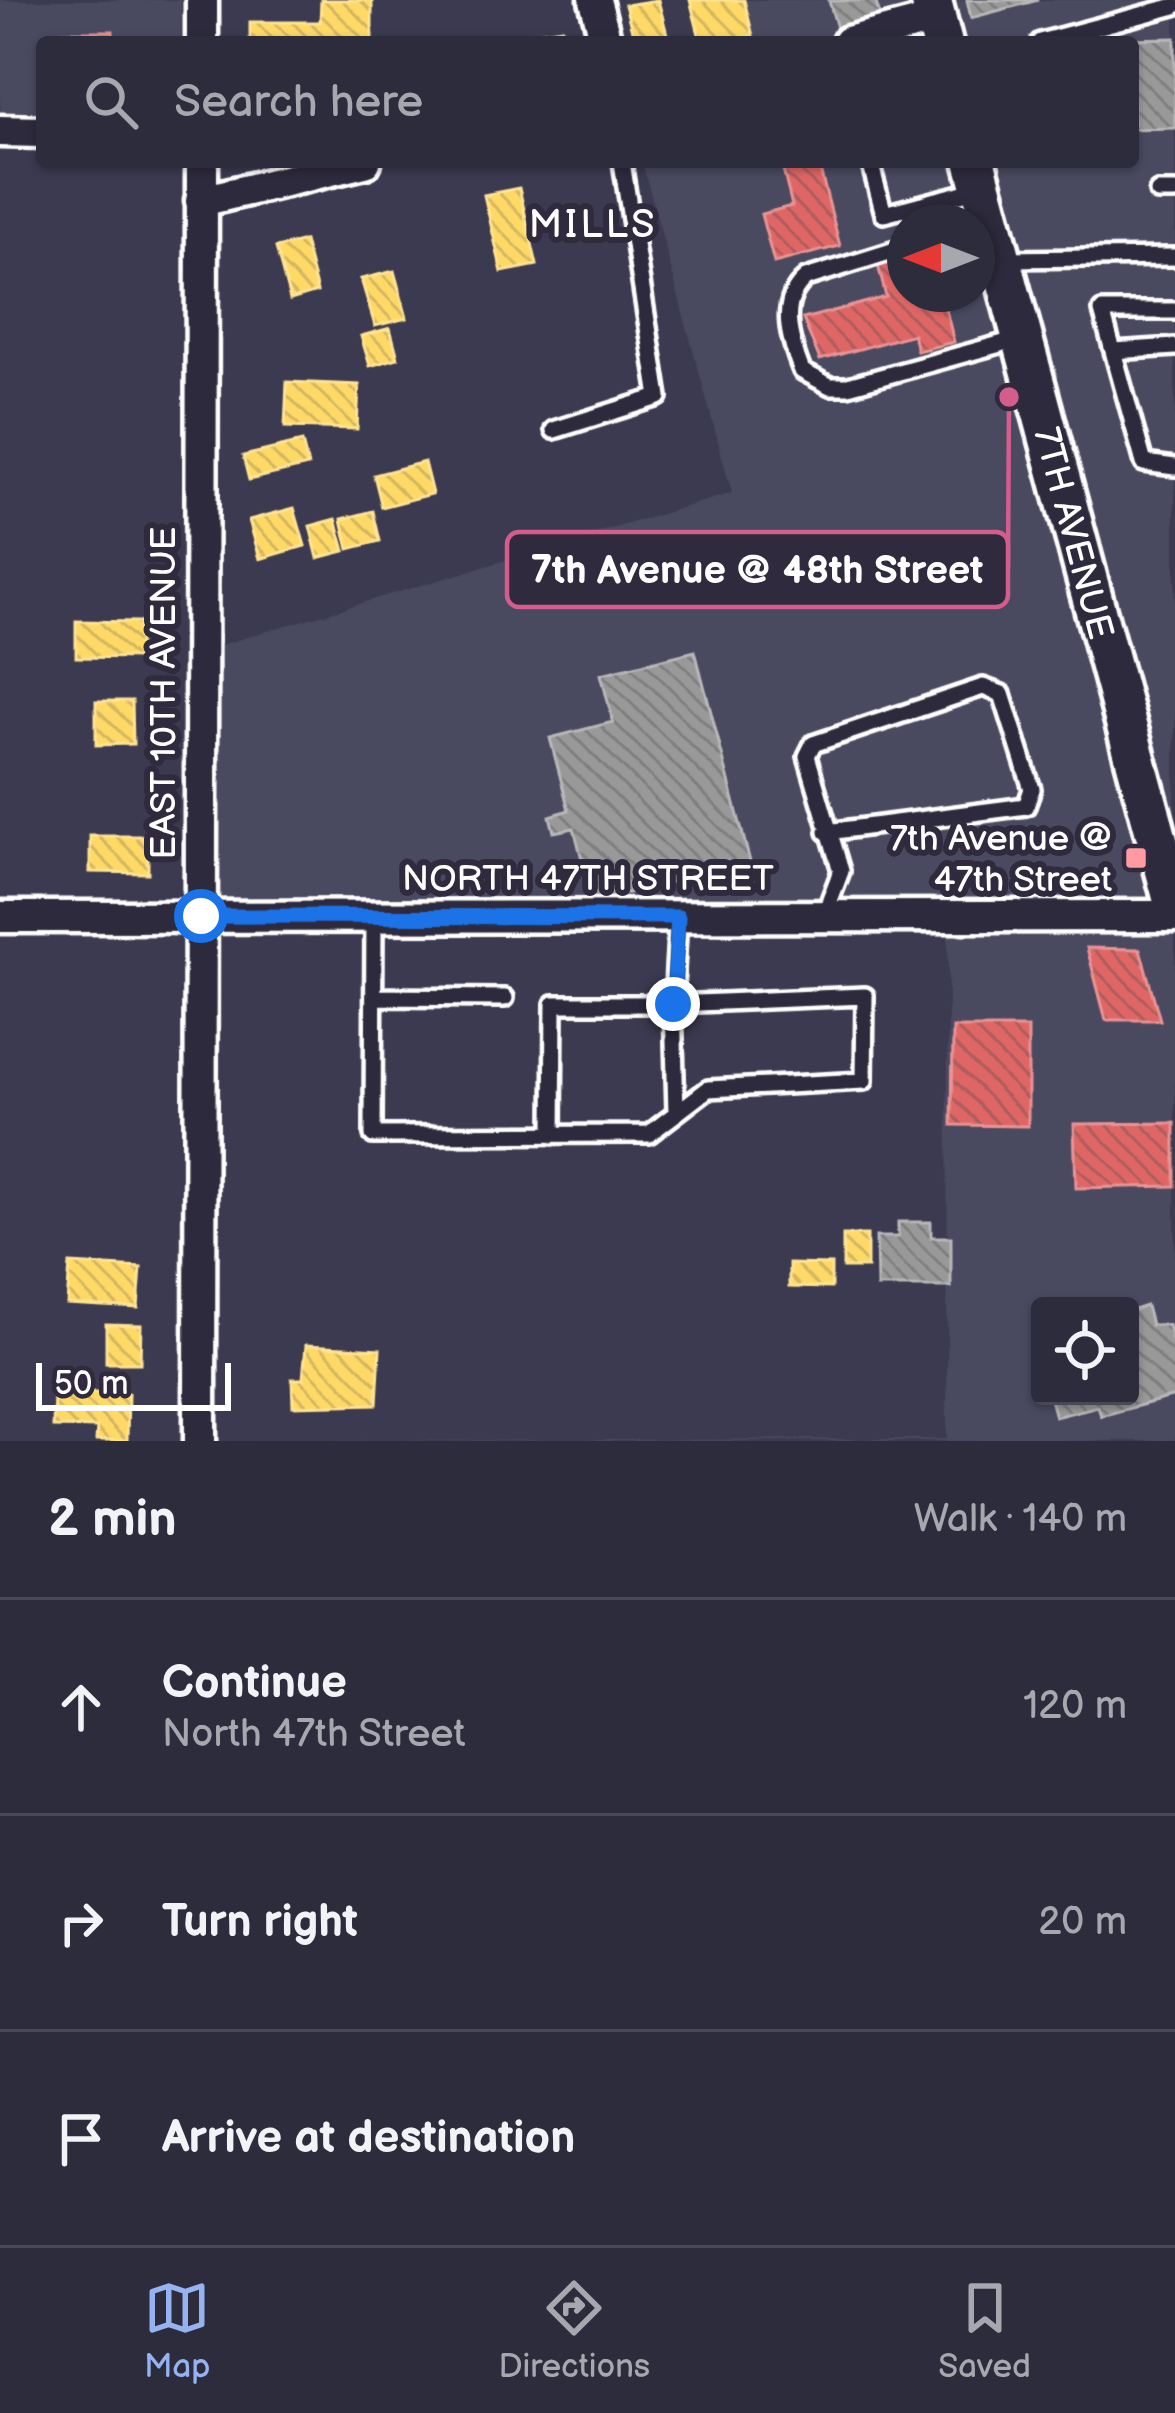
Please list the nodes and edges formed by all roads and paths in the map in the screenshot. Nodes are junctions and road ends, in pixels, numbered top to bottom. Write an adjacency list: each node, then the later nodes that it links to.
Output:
1 (202, 0): 5 (street)
2 (595, 0): 6 (street)
3 (1175, 7): 8 (lane)
4 (936, 20): 7 (street)
5 (202, 36)
6 (604, 36)
7 (872, 36)
8 (1063, 36)
9 (0, 131): 10 (street)
10 (36, 131)
11 (202, 168): 16 (street, EAST 10TH AVENUE)
12 (339, 168): 16 (street)
13 (623, 168): 24 (lane)
14 (872, 168): 15 (lane)
15 (981, 199): 19 (street, 7TH AVENUE)
16 (201, 200): 28 (street, EAST 10TH AVENUE)
17 (887, 253): 21 (lane)
18 (1175, 257): 19 (lane)
19 (1001, 259): 21 (street, 7TH AVENUE)
20 (1175, 311): 23 (lane)
21 (1022, 338): 27 (street, 7TH AVENUE)
22 (1175, 347): 23 (lane)
23 (1114, 352): 25 (lane)
24 (554, 430)
25 (1175, 467)
26 (827, 832): 26 (lane); 30 (lane)
27 (1175, 906)
28 (201, 916): 29 (street, NORTH 47TH STREET); 32 (street, NORTH 47TH STREET); 39 (street, EAST 10TH AVENUE)
29 (374, 916): 33 (street, NORTH 47TH STREET); 34 (lane)
30 (824, 916): 31 (street, NORTH 47TH STREET); 33 (street, NORTH 47TH STREET)
31 (1175, 916)
32 (0, 917)
33 (678, 917): 36 (lane)
34 (374, 997): 35 (lane); 38 (lane)
35 (505, 998)
36 (673, 1004): 37 (lane); 37 (lane); 38 (lane)
37 (676, 1112): 38 (lane)
38 (553, 1135)
39 (200, 1441)

